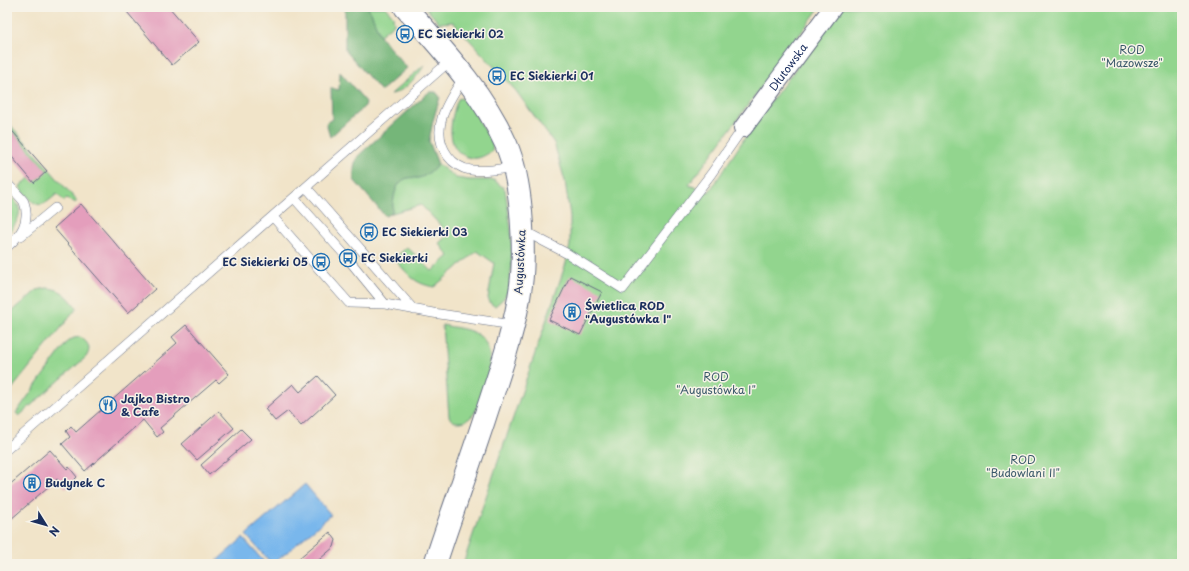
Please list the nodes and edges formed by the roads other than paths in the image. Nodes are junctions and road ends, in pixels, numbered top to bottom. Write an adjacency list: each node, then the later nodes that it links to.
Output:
1 (405, 7): 3 (street, Augustówka)
2 (833, 7): 4 (street, Dłutowska)
3 (458, 69): 5 (street, Augustówka); 5 (lane); 7 (lane)
4 (744, 128): 11 (lane)
5 (514, 167): 11 (street, Augustówka)
6 (7, 183): 12 (lane)
7 (306, 187): 8 (lane); 15 (lane)
8 (294, 198): 10 (lane); 14 (lane)
9 (56, 208): 12 (lane)
10 (273, 217): 14 (lane); 17 (lane)
11 (523, 230): 16 (street, Augustówka)
12 (18, 238): 13 (lane)
13 (7, 247)
14 (385, 304): 15 (lane)
15 (414, 310): 16 (lane)
16 (514, 325): 18 (street, Augustówka)
17 (7, 449)
18 (435, 564)

